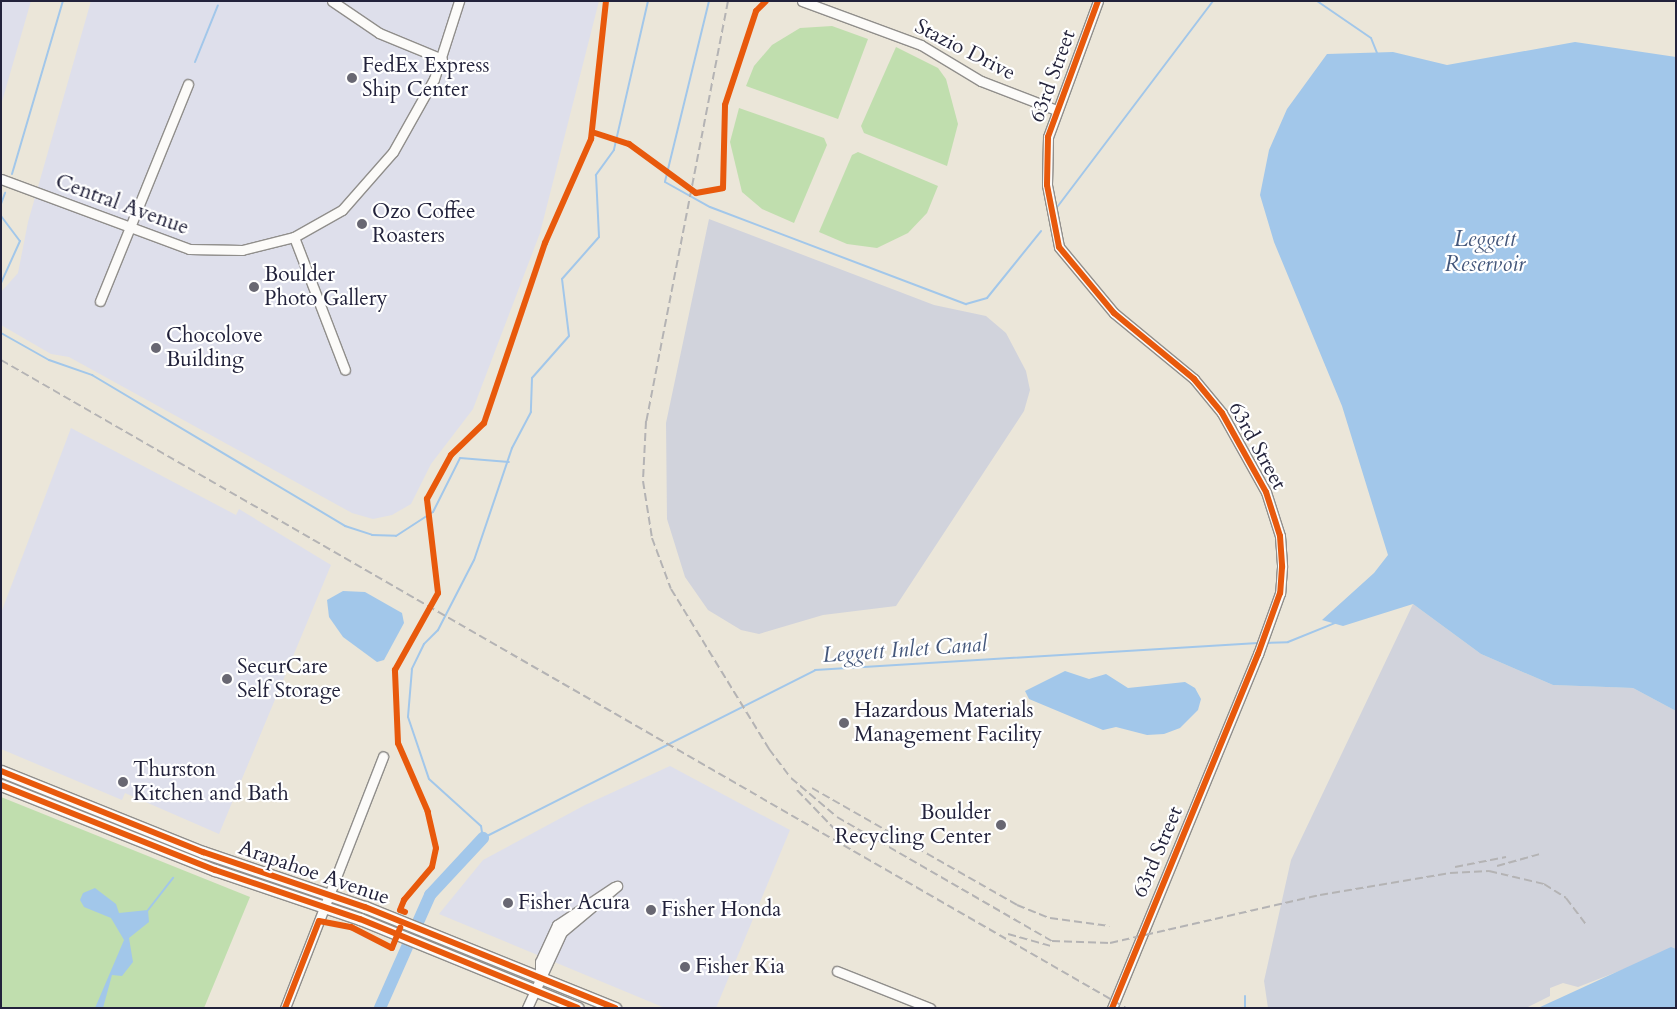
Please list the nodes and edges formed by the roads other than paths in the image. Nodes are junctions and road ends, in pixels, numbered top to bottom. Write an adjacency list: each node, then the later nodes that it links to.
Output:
1 (332, 1): 5 (street)
2 (459, 1): 5 (street, Central Avenue)
3 (802, 1): 7 (street, Stazio Drive)
4 (1098, 1): 7 (street, 63rd Street)
5 (442, 59): 10 (street, Central Avenue)
6 (188, 84): 9 (street)
7 (1056, 110): 26 (street, 63rd Street)
8 (1, 179): 9 (street, Central Avenue)
9 (129, 230): 10 (street, Central Avenue); 11 (street)
10 (294, 237): 12 (street)
11 (100, 301)
12 (346, 370)
13 (383, 756): 16 (street)
14 (1, 771): 16 (main road, Arapahoe Avenue)
15 (1, 786): 17 (main road, Arapahoe Avenue)
16 (328, 893): 17 (street); 19 (main road, Arapahoe Avenue)
17 (324, 906): 20 (main road, Arapahoe Avenue); 21 (street)
18 (837, 971): 25 (street)
19 (540, 977): 19 (street); 20 (street); 24 (main road, Arapahoe Avenue)
20 (534, 990): 22 (street); 23 (main road, Arapahoe Avenue)
21 (285, 1008)
22 (527, 1008)
23 (578, 1008)
24 (615, 1008)
25 (930, 1008)
26 (1112, 1008)

